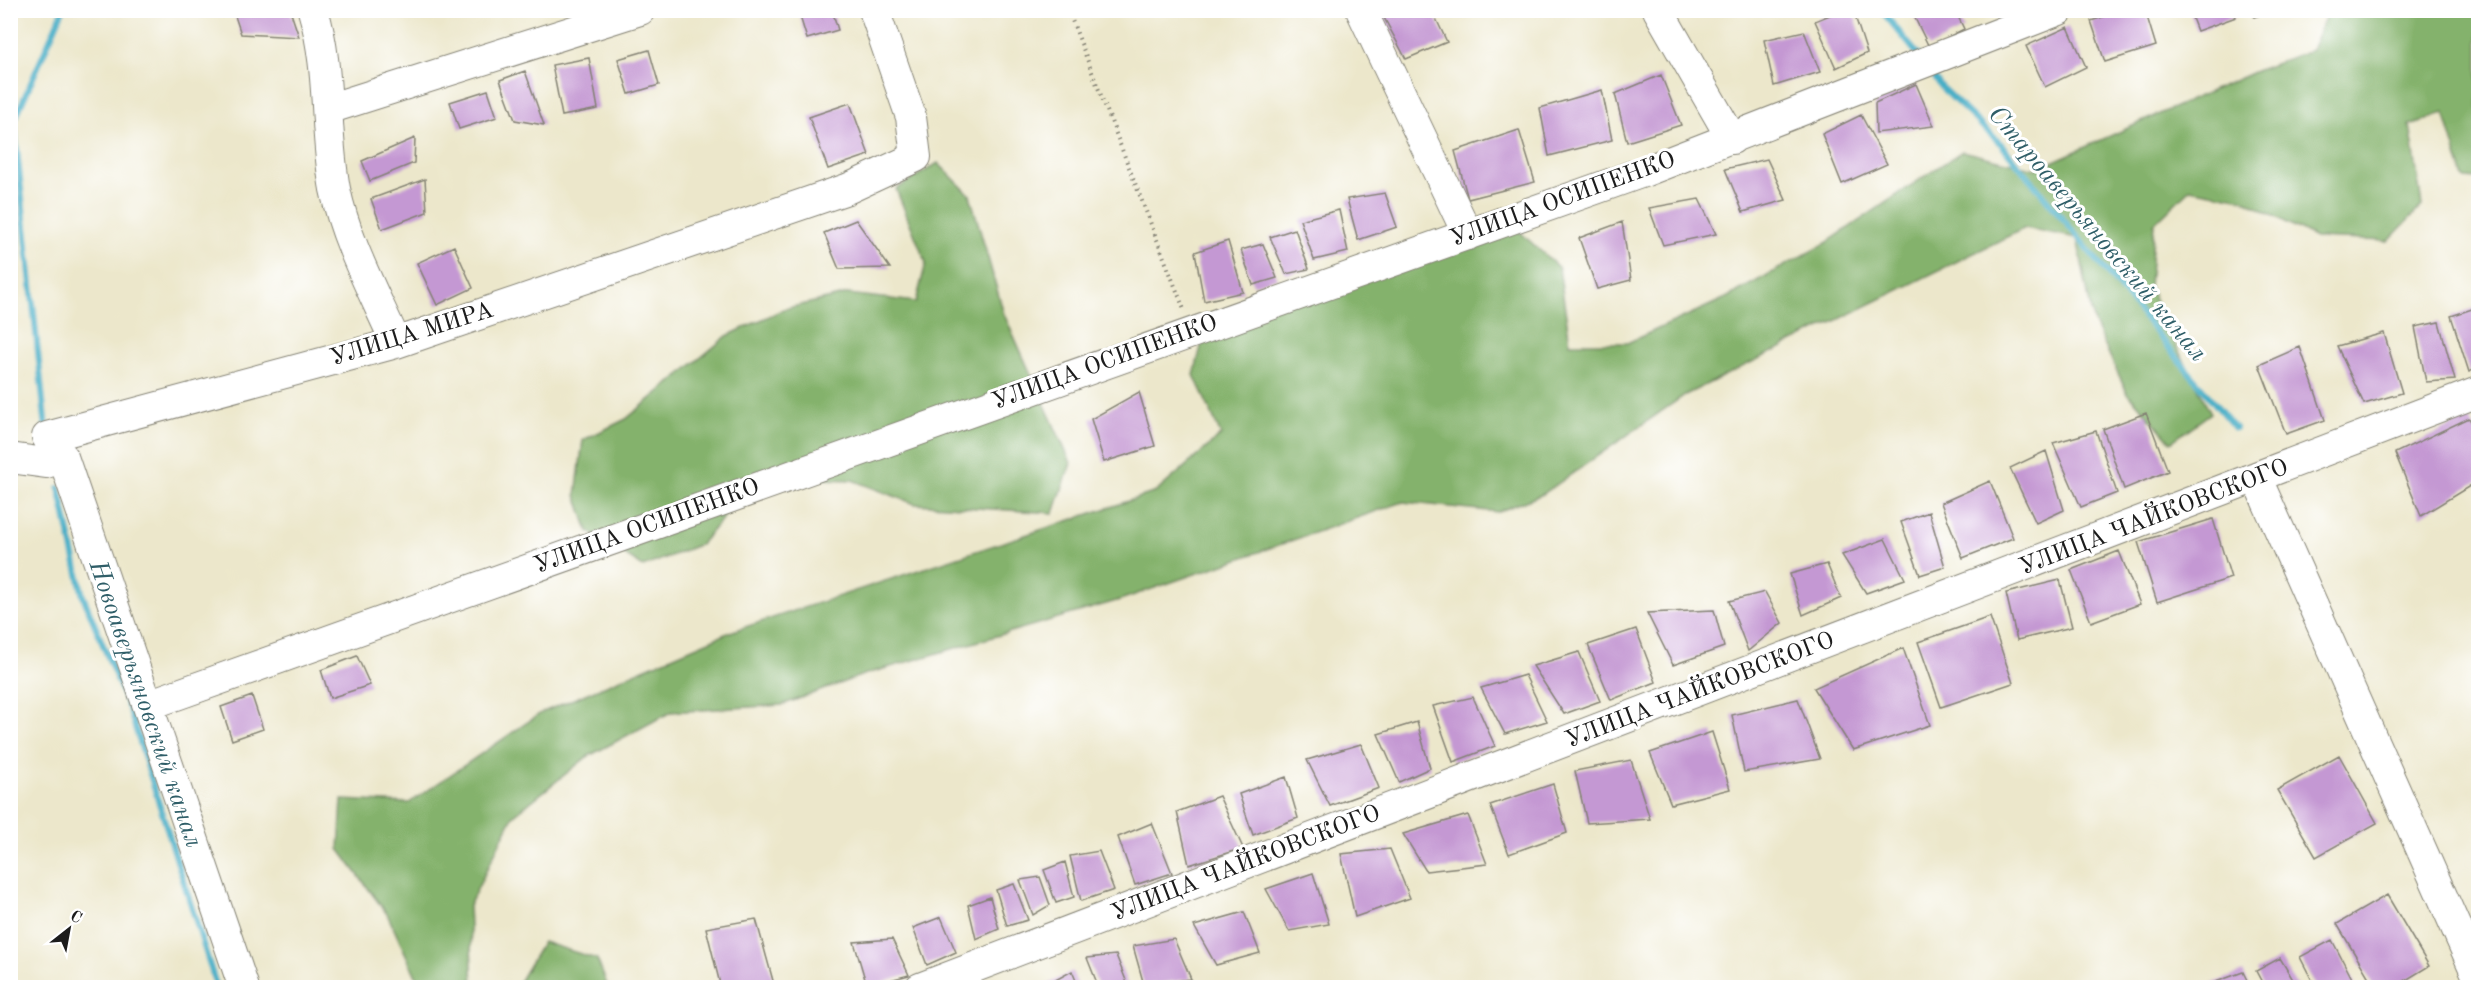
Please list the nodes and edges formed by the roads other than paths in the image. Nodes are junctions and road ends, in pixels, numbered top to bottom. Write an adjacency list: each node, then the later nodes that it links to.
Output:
1 (314, 10): 7 (street)
2 (640, 10): 7 (street)
3 (873, 10): 10 (street, УЛИЦА МИРА)
4 (1361, 10): 9 (street)
5 (1658, 10): 8 (street)
6 (2059, 10): 8 (street, УЛИЦА ОСИПЕНКО)
7 (328, 109): 10 (street)
8 (1732, 139): 9 (street, УЛИЦА ОСИПЕНКО)
9 (1468, 235): 15 (street, УЛИЦА ОСИПЕНКО)
10 (396, 343): 12 (street, УЛИЦА МИРА)
11 (2478, 392): 14 (street, УЛИЦА ЧАЙКОВСКОГО)
12 (63, 457): 13 (street); 15 (street)
13 (10, 458)
14 (2257, 479): 16 (street); 18 (street, УЛИЦА ЧАЙКОВСКОГО)
15 (148, 705): 17 (street)
16 (2478, 977)
17 (244, 987)
18 (920, 987)

